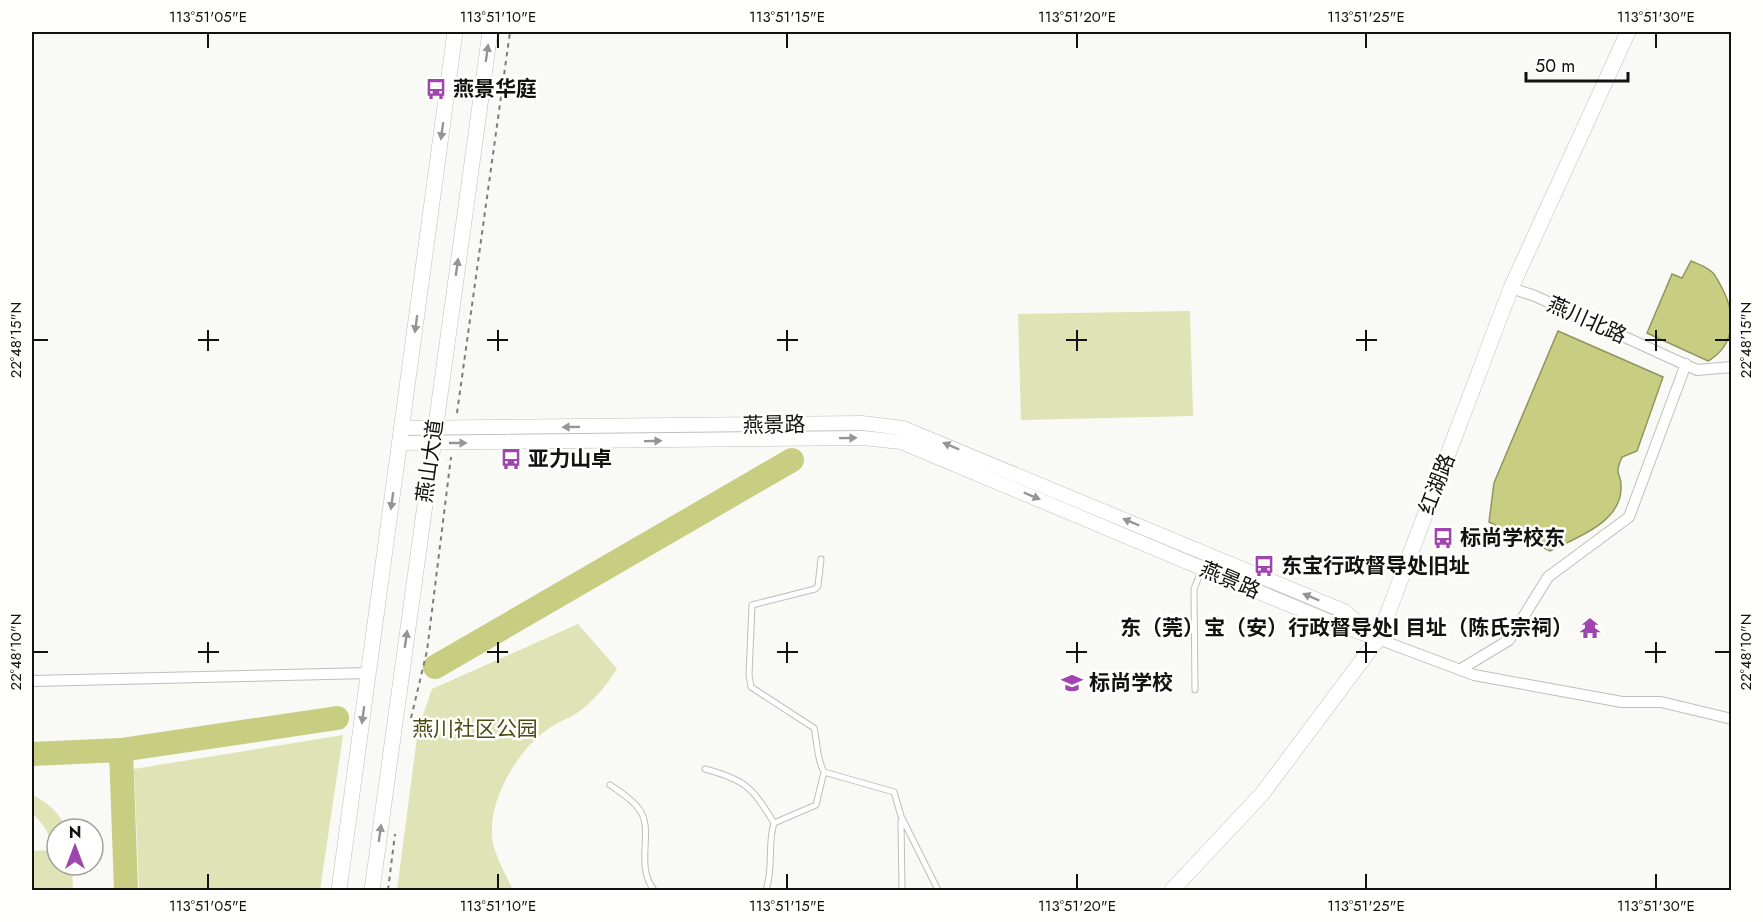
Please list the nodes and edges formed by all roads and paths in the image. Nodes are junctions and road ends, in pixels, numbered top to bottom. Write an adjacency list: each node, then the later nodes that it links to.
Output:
1 (455, 32): 9 (main road, 燕山大道, one-way to 9)
2 (490, 32): 10 (main road, 燕山大道, one-way to 2)
3 (510, 32): 8 (path)
4 (1628, 32): 5 (main road, 红湖路)
5 (1511, 288): 6 (street, 燕川北路); 14 (main road, 红湖路)
6 (1686, 364): 7 (street, 燕川北路); 15 (street)
7 (1731, 367)
8 (458, 400)
9 (401, 436): 10 (street, 燕景路); 16 (main road, 燕山大道, one-way to 16)
10 (433, 436): 13 (street, 燕景路, one-way to 13); 14 (street, 燕景路, one-way to 10); 28 (main road, 燕山大道, one-way to 10)
11 (451, 456): 20 (path)
12 (821, 559): 22 (lane)
13 (1203, 568): 14 (street, 燕景路); 18 (lane)
14 (1378, 639): 15 (street); 34 (main road, 红湖路)
15 (1461, 669): 19 (street)
16 (368, 673): 17 (street); 27 (main road, 燕山大道, one-way to 27)
17 (32, 681)
18 (1195, 690)
19 (1731, 719)
20 (409, 728)
21 (705, 770): 25 (lane)
22 (824, 772): 24 (lane); 25 (lane)
23 (610, 785): 30 (lane)
24 (901, 816): 32 (lane); 33 (lane)
25 (774, 824): 31 (lane)
26 (396, 832): 29 (path)
27 (339, 891)
28 (372, 891)
29 (388, 891)
30 (654, 891)
31 (766, 891)
32 (902, 891)
33 (938, 891)
34 (1172, 891)

